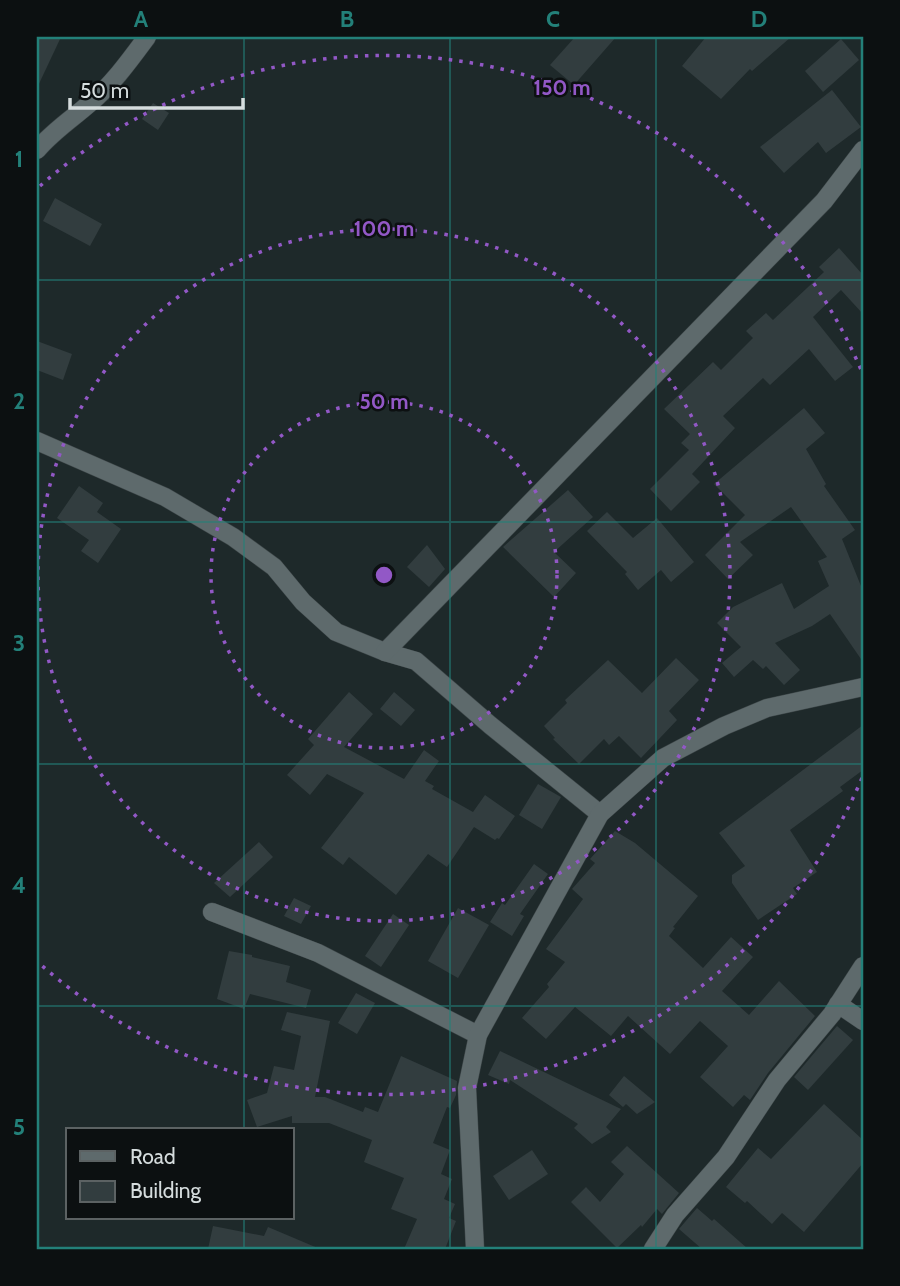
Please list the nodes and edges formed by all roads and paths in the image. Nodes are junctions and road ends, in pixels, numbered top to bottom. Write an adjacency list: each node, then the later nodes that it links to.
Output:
1 (146, 37): 2 (street)
2 (37, 150)
3 (863, 150): 5 (street)
4 (37, 441): 5 (street)
5 (385, 652): 7 (street)
6 (863, 687): 7 (street)
7 (600, 814): 12 (street)
8 (212, 912): 12 (street)
9 (863, 966): 10 (street)
10 (838, 1004): 11 (street); 14 (street)
11 (863, 1021)
12 (478, 1035): 13 (street)
13 (478, 1247)
14 (653, 1249)

